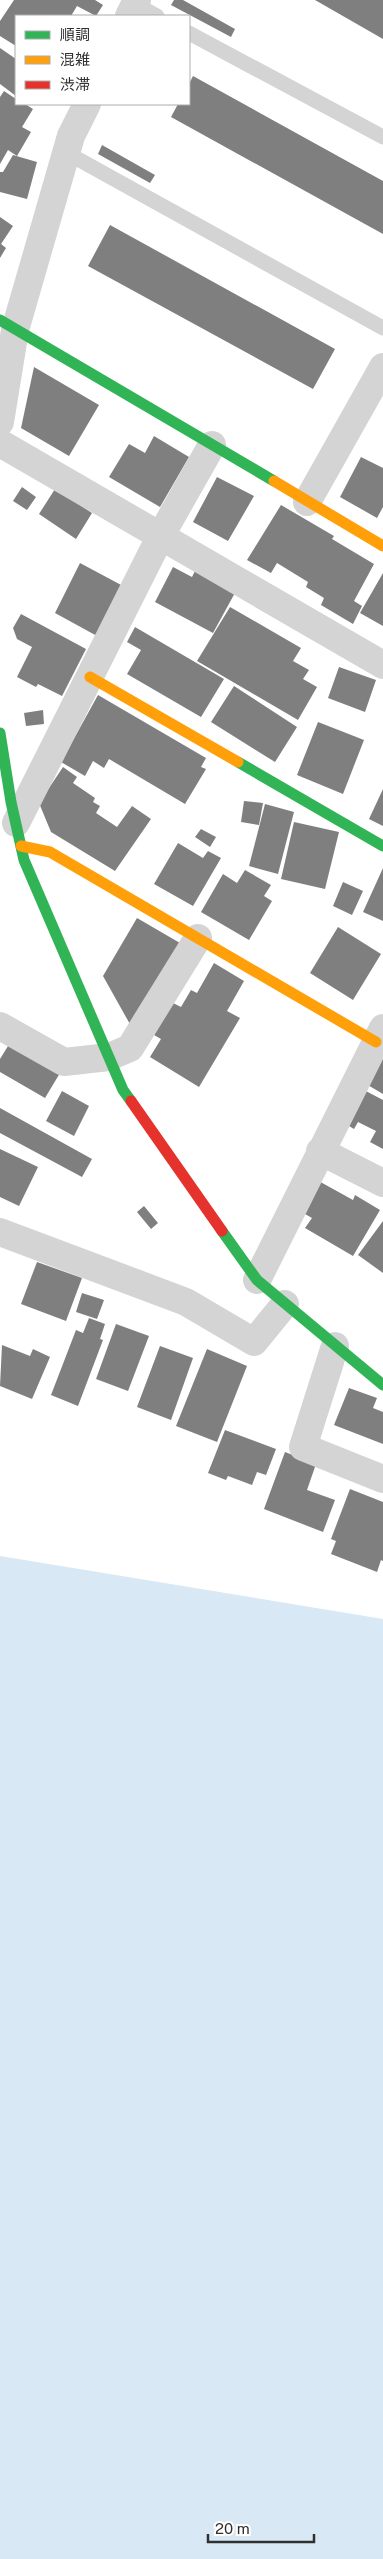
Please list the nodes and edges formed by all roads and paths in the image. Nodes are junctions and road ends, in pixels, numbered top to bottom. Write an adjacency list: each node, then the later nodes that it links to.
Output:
1 (190, 34): 3 (lane)
2 (87, 105): 4 (street)
3 (383, 137)
4 (67, 153): 5 (street); 6 (lane)
5 (8, 325): 8 (street); 10 (street)
6 (383, 328)
7 (383, 367): 11 (street)
8 (0, 422)
9 (0, 443): 12 (street)
10 (212, 446): 11 (street); 12 (street)
11 (307, 502): 13 (street)
12 (160, 537): 14 (street); 15 (street)
13 (383, 546)
14 (383, 665)
15 (90, 677): 17 (street); 18 (street)
16 (0, 733): 17 (street)
17 (12, 819): 19 (street); 22 (street)
18 (383, 846)
19 (198, 938): 21 (street); 22 (street)
20 (0, 1026): 22 (street)
21 (379, 1035): 23 (street)
22 (109, 1057): 26 (street)
23 (320, 1151): 24 (street); 26 (street)
24 (383, 1183)
25 (0, 1232): 27 (street)
26 (257, 1280): 27 (street)
27 (285, 1304): 28 (street)
28 (335, 1346): 29 (street); 30 (street)
29 (383, 1386)
30 (383, 1478)

